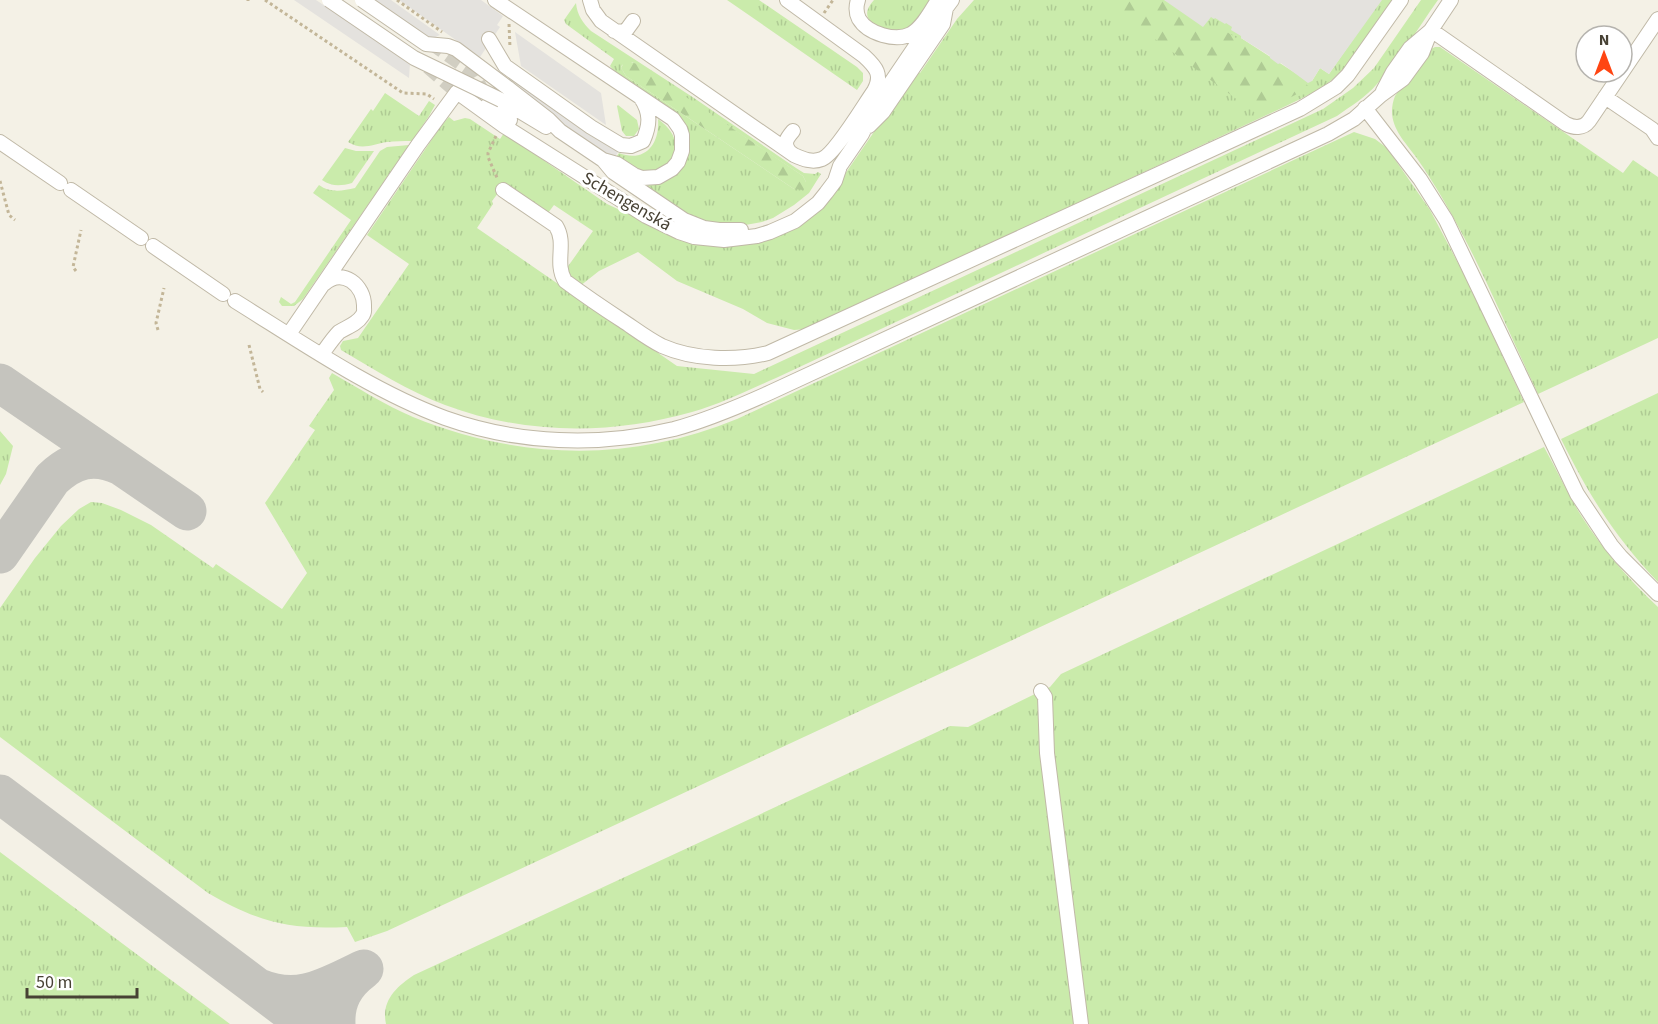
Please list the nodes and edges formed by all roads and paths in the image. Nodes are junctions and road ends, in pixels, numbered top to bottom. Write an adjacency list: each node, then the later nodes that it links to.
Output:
1 (265, 0): 26 (path)
2 (329, 0): 22 (street, bridge)
3 (362, 0): 17 (street, bridge)
4 (397, 0): 20 (path)
5 (495, 0): 25 (street)
6 (590, 0): 19 (street)
7 (787, 0): 35 (street)
8 (849, 0): 16 (street)
9 (858, 0): 16 (street)
10 (1401, 0): 39 (street)
11 (1451, 0): 18 (street)
12 (945, 3): 16 (street); 37 (street, Schengenská)
13 (1658, 19): 24 (street)
14 (508, 20): 23 (path)
15 (633, 21): 19 (street)
16 (862, 23)
17 (405, 30): 22 (street); 29 (street, bridge)
18 (1431, 30): 24 (street); 28 (street)
19 (615, 31): 35 (street)
20 (446, 34)
21 (489, 39): 25 (street)
22 (395, 45): 29 (street, bridge)
23 (510, 49)
24 (1605, 97): 33 (street)
25 (641, 98): 36 (street)
26 (436, 100)
27 (489, 103): 32 (street)
28 (1365, 108): 48 (street); 50 (street)
29 (560, 131): 36 (street)
30 (792, 131): 35 (street)
31 (500, 132): 39 (path)
32 (525, 138): 37 (street, Schengenská); 43 (street, Schengenská)
33 (1658, 138)
34 (0, 142): 46 (street)
35 (789, 152)
36 (603, 160): 37 (street)
37 (840, 166)
38 (0, 181): 40 (path)
39 (503, 190)
40 (15, 220)
41 (81, 230): 42 (path)
42 (76, 272)
43 (322, 285): 46 (street); 48 (street)
44 (164, 288): 45 (path)
45 (158, 330)
46 (289, 334): 48 (street)
47 (249, 345): 49 (path)
48 (322, 354)
49 (263, 392)
50 (1658, 594)
51 (1041, 691): 52 (street)
52 (1081, 1024)

